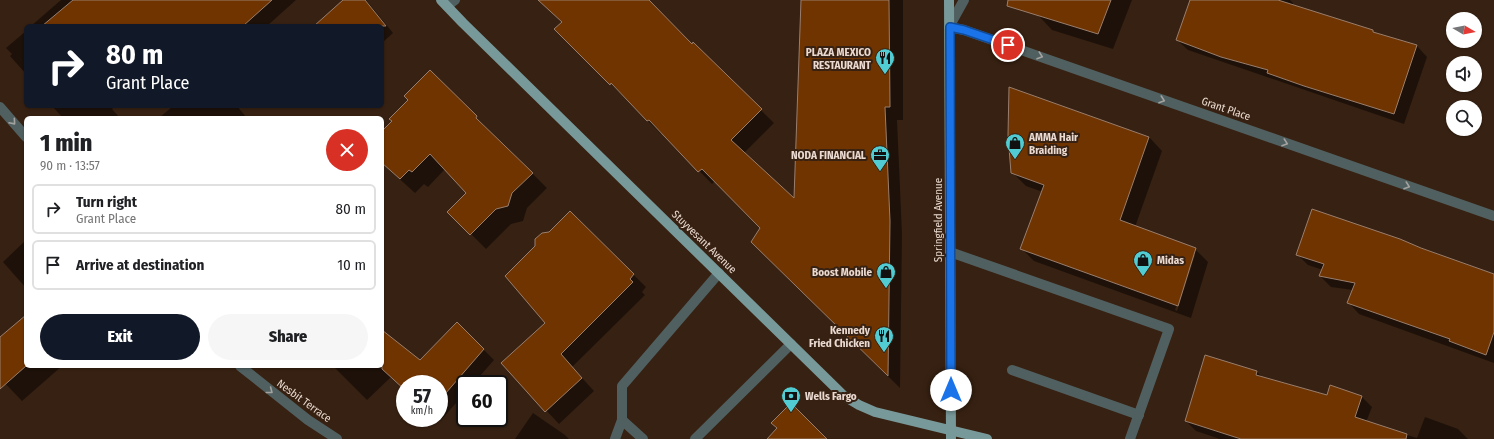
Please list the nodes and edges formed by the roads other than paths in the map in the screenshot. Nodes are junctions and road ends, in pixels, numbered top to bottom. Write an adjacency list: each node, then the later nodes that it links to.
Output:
1 (950, 0): 4 (main road, Springfield Avenue)
2 (964, 0): 4 (street)
3 (448, 2): 9 (main road, Stuyvesant Avenue)
4 (950, 27): 7 (street, Grant Place, one-way to 7); 8 (main road, Springfield Avenue)
5 (0, 107): 6 (street, one-way to 6)
6 (24, 135)
7 (1494, 216)
8 (950, 252): 13 (street); 15 (main road, Springfield Avenue)
9 (718, 273): 10 (main road, Stuyvesant Avenue); 14 (street)
10 (791, 344): 15 (main road, Stuyvesant Avenue); 19 (street)
11 (242, 368): 16 (street, Nesbit Terrace, one-way to 16)
12 (1012, 370): 13 (street)
13 (1139, 415): 22 (street)
14 (622, 420): 17 (street); 18 (street)
15 (951, 434): 20 (street); 21 (main road, Stuyvesant Avenue)
16 (337, 439)
17 (615, 439)
18 (643, 439)
19 (695, 439)
20 (945, 439)
21 (987, 439)
22 (1130, 439)

